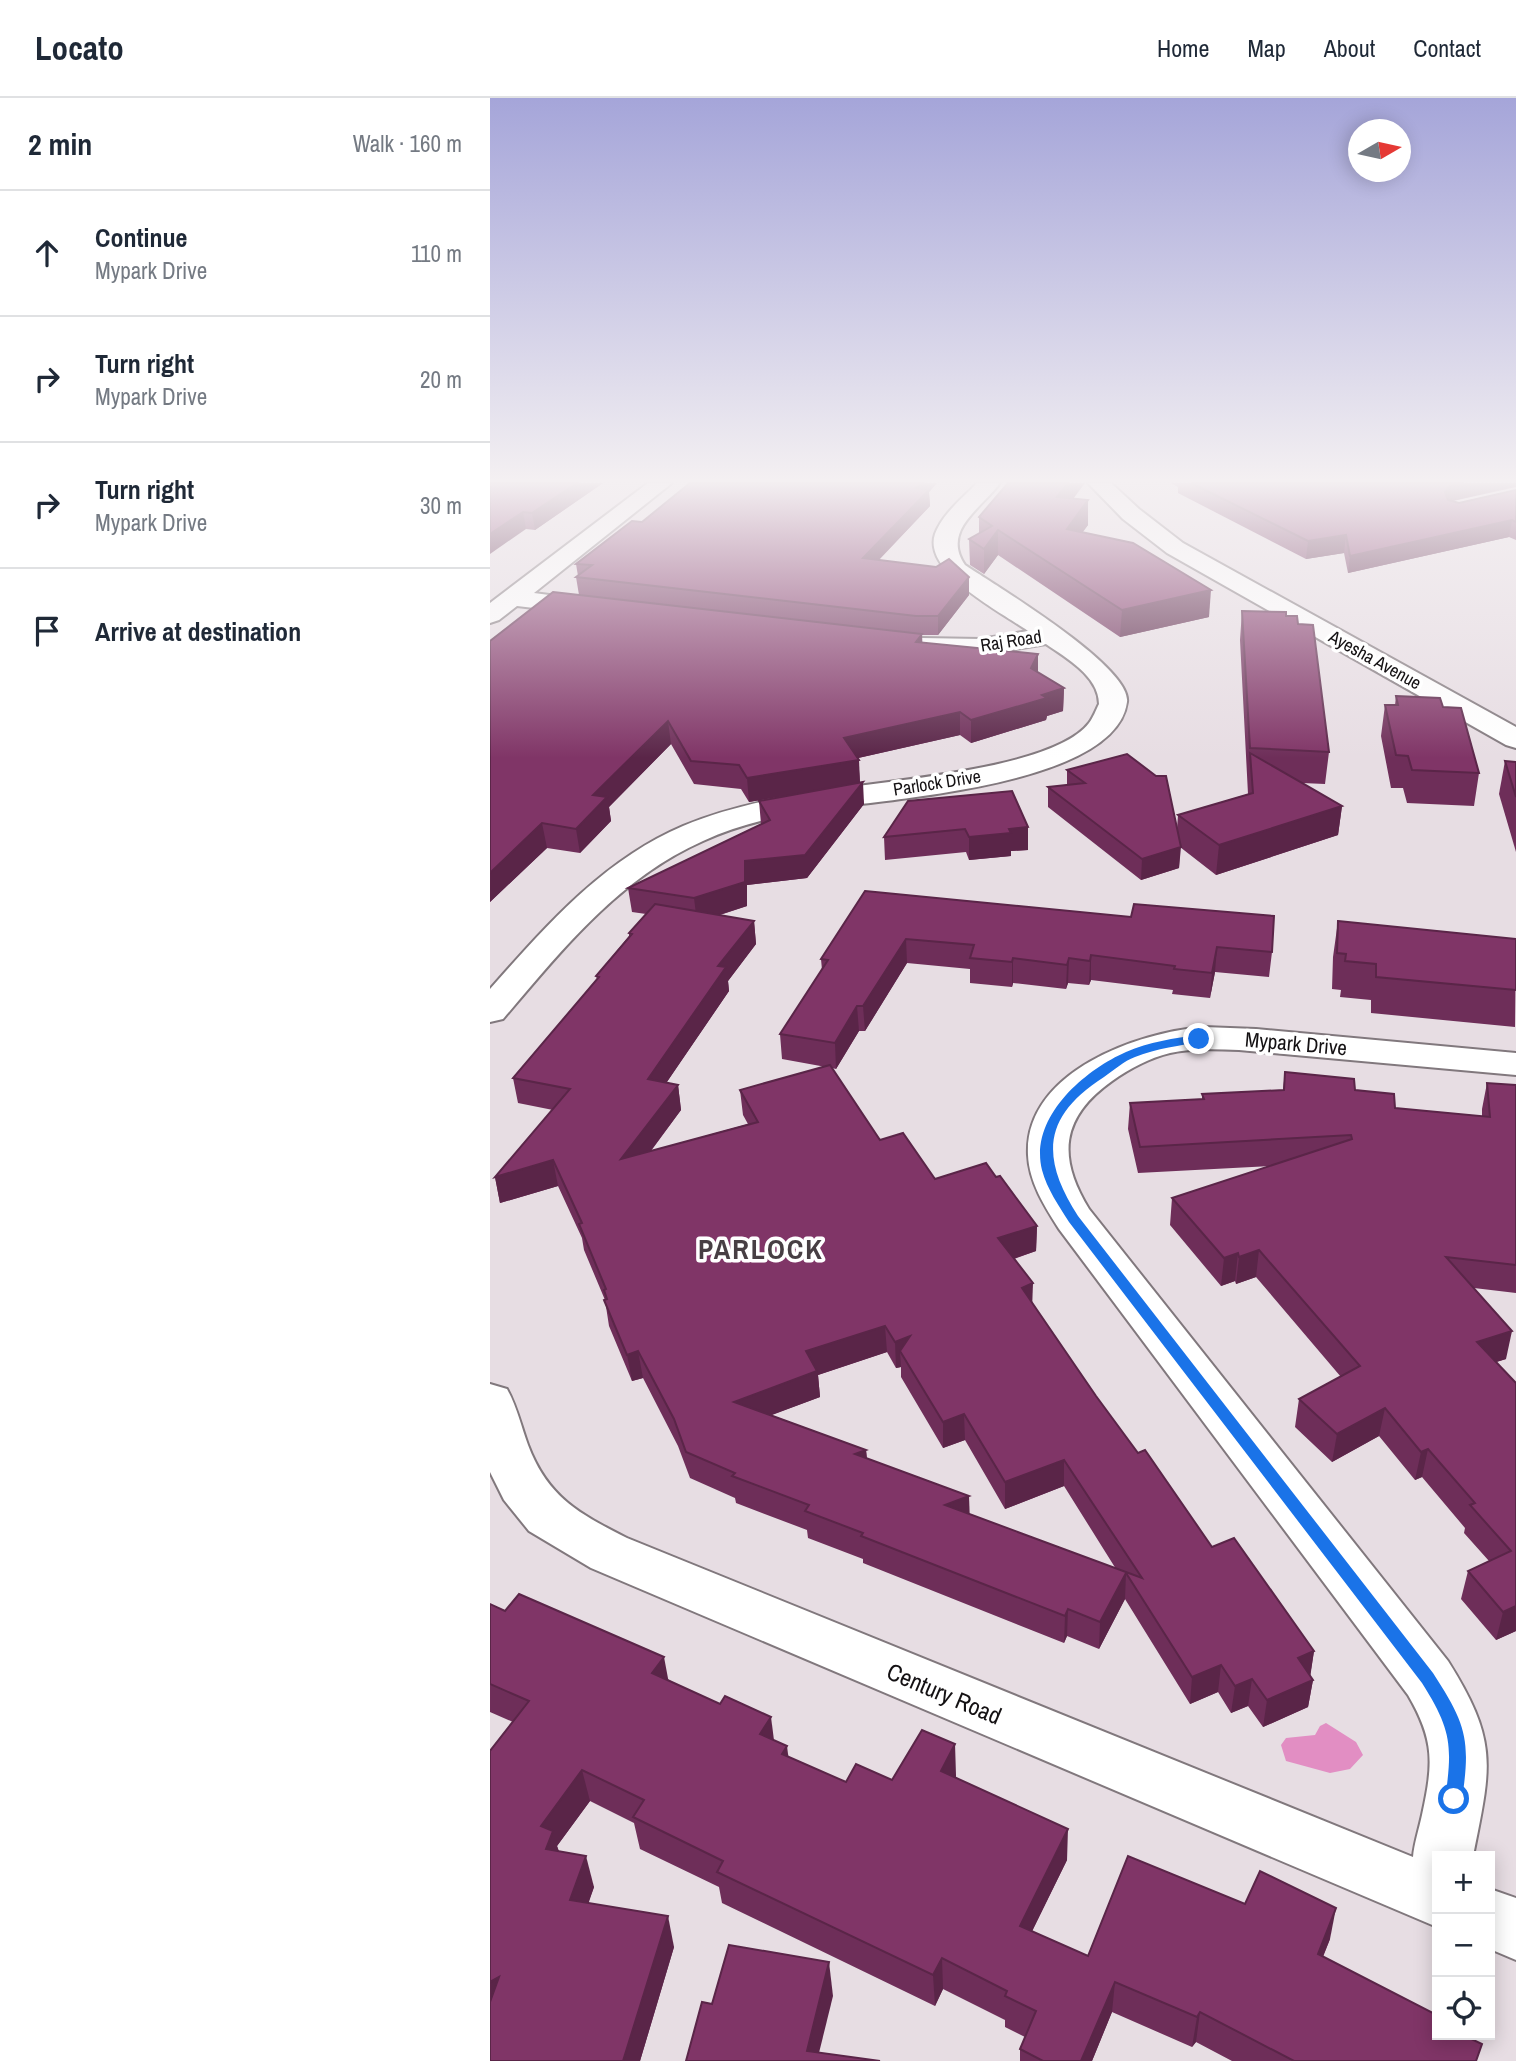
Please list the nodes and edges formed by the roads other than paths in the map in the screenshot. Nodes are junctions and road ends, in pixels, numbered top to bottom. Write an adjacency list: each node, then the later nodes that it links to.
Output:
1 (543, 575): 4 (street)
2 (963, 575): 7 (street, Parlock Drive)
3 (1222, 575): 9 (street, Ayesha Avenue)
4 (512, 598): 5 (street); 6 (street)
5 (620, 610)
6 (490, 615)
7 (1051, 635): 8 (street, Raj Road); 10 (street, Parlock Drive)
8 (902, 644)
9 (1516, 739)
10 (490, 1011)
11 (1516, 1064): 13 (street, Mypark Drive)
12 (493, 1424): 14 (street, Century Road)
13 (1452, 1851)
14 (1432, 1884)
15 (1490, 1914): 16 (street, Century Road)
16 (1516, 1929)

